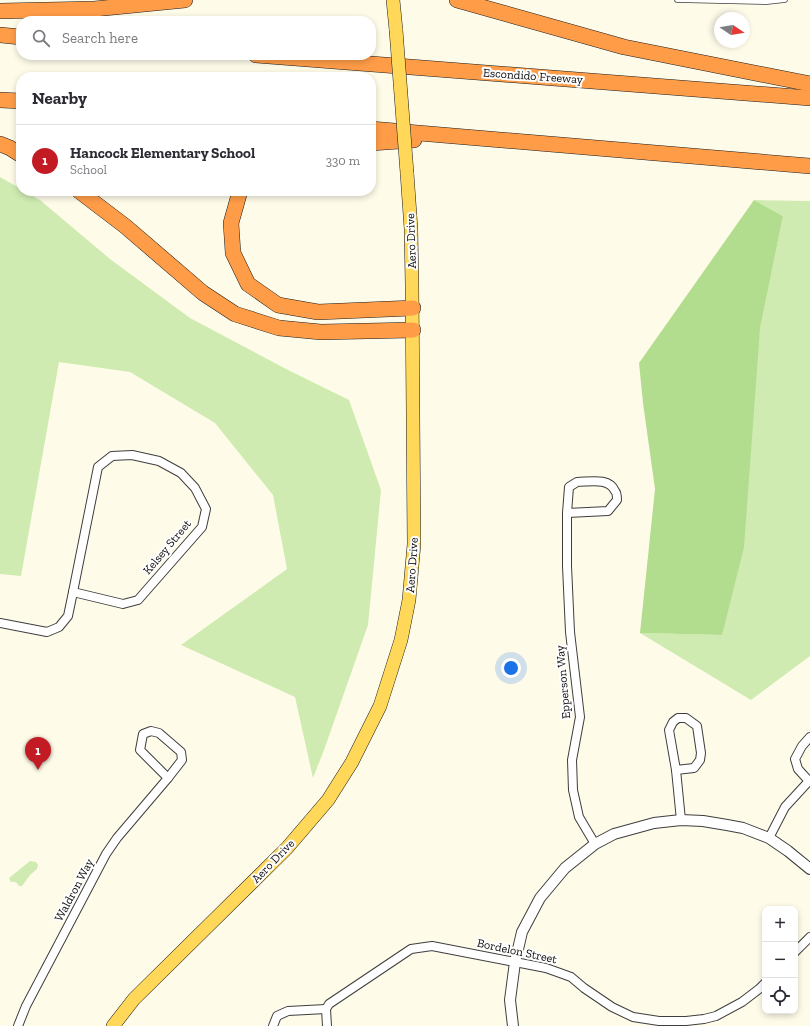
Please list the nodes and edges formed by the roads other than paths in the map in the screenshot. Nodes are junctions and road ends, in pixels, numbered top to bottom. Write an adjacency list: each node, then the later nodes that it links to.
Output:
1 (185, 0): 6 (highway)
2 (393, 0): 22 (main road, Aero Drive, bridge)
3 (457, 0): 10 (highway)
4 (677, 0): 5 (lane)
5 (785, 0)
6 (0, 11)
7 (0, 35): 8 (highway)
8 (16, 37)
9 (320, 60): 11 (highway, Escondido Freeway)
10 (810, 84)
11 (810, 98)
12 (0, 100): 13 (highway)
13 (16, 101)
14 (376, 129): 15 (highway)
15 (472, 137): 16 (highway); 19 (highway)
16 (376, 142)
17 (0, 144): 18 (highway)
18 (16, 152)
19 (810, 166)
20 (86, 196): 23 (highway)
21 (239, 196): 22 (highway)
22 (413, 308): 23 (main road, Aero Drive)
23 (413, 330): 42 (main road, Aero Drive)
24 (568, 513): 24 (street, Epperson Way); 33 (street, Epperson Way)
25 (73, 592): 25 (street, Kelsey Street); 26 (street, Kelsey Street)
26 (0, 623)
27 (810, 737): 30 (street)
28 (676, 770): 28 (street); 31 (street)
29 (168, 778): 29 (street, Waldron Way); 41 (street, Waldron Way)
30 (810, 780): 32 (street)
31 (681, 820): 32 (street); 33 (street)
32 (768, 838): 34 (street)
33 (595, 844): 37 (street)
34 (810, 869)
35 (810, 937): 36 (street)
36 (798, 949)
37 (514, 962): 39 (street, Bordelon Street); 40 (street, Bordelon Street); 45 (street)
38 (762, 986): 40 (street, Bordelon Street)
39 (326, 1009): 43 (street); 44 (street)
40 (705, 1022)
41 (18, 1026)
42 (113, 1026)
43 (273, 1026)
44 (327, 1026)
45 (513, 1026)

